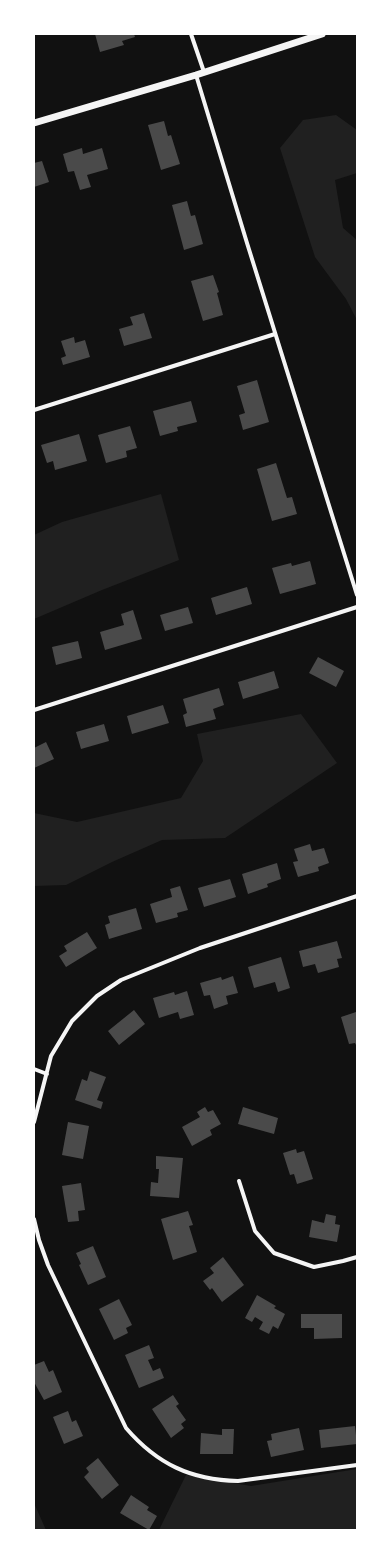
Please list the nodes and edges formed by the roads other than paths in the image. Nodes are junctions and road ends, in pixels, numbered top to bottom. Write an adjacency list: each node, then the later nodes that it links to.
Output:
1 (191, 34): 3 (street)
2 (322, 34): 3 (street)
3 (204, 72): 4 (street)
4 (196, 75): 5 (street); 6 (street)
5 (34, 123)
6 (275, 334): 7 (street); 8 (street)
7 (34, 410)
8 (357, 595)
9 (357, 607): 10 (street)
10 (34, 710)
11 (357, 896): 13 (street)
12 (34, 1069): 13 (street)
13 (47, 1074): 14 (street)
14 (34, 1122)
15 (239, 1181): 17 (street)
16 (34, 1219): 18 (street)
17 (357, 1256)
18 (357, 1465)

